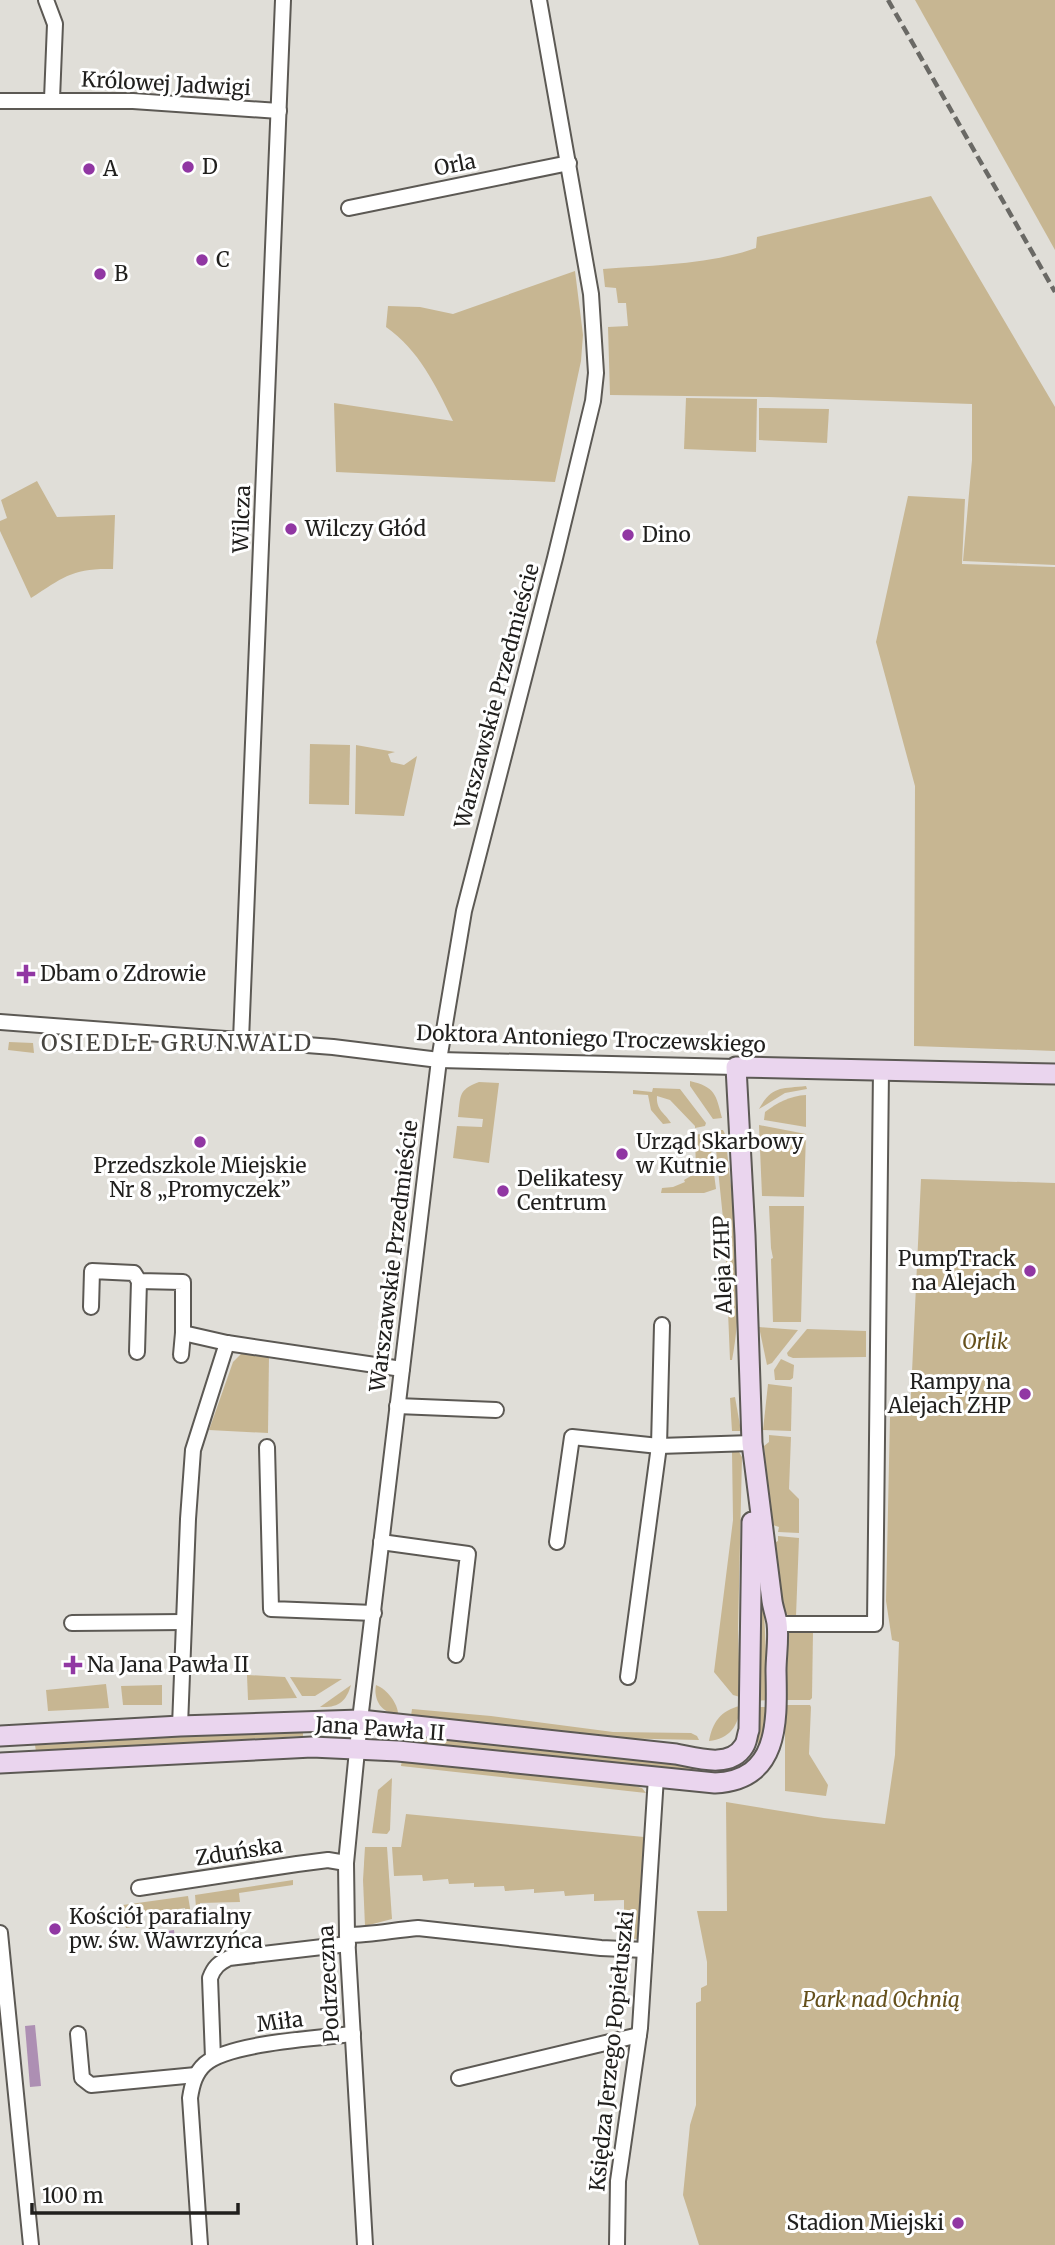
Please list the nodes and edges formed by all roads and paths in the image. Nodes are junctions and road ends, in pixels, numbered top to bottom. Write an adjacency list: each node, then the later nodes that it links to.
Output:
1 (46, 0): 4 (street, Królowej Jadwigi)
2 (284, 0): 6 (street, Wilcza)
3 (540, 0): 7 (street, Warszawskie Przedmieście)
4 (52, 99): 5 (street, Królowej Jadwigi); 6 (street, Królowej Jadwigi)
5 (0, 101)
6 (279, 111): 10 (street, Wilcza)
7 (569, 163): 8 (street, Orla); 11 (street, Warszawskie Przedmieście)
8 (349, 208)
9 (0, 1022): 10 (street, Doktora Antoniego Troczewskiego)
10 (241, 1041): 11 (street, Doktora Antoniego Troczewskiego)
11 (439, 1060): 12 (street, Doktora Antoniego Troczewskiego); 22 (street, Warszawskie Przedmieście)
12 (736, 1067): 13 (street, Doktora Antoniego Troczewskiego); 27 (street, Aleja ZHP)
13 (881, 1069): 14 (street, Doktora Antoniego Troczewskiego); 35 (street)
14 (1055, 1074)
15 (139, 1281): 16 (street); 18 (street); 20 (street)
16 (91, 1307)
17 (662, 1325): 25 (street)
18 (183, 1333): 19 (street); 21 (street)
19 (227, 1343): 22 (street); 33 (street)
20 (137, 1352)
21 (181, 1355)
22 (402, 1369): 23 (street, Warszawskie Przedmieście)
23 (397, 1406): 24 (street, Warszawskie Przedmieście); 28 (street, Warszawskie Przedmieście)
24 (496, 1410)
25 (659, 1446): 27 (street); 29 (street); 37 (street)
26 (267, 1447): 32 (street)
27 (753, 1452): 30 (street, Aleja ZHP); 31 (street, Aleja ZHP)
28 (381, 1542): 32 (street, Warszawskie Przedmieście); 36 (street)
29 (557, 1542)
30 (772, 1601): 31 (street); 35 (street, Aleja ZHP)
31 (750, 1605): 42 (street, Aleja ZHP)
32 (374, 1614): 38 (street, Warszawskie Przedmieście)
33 (184, 1622): 34 (street); 39 (street)
34 (72, 1623)
35 (777, 1623): 44 (street, Aleja ZHP)
36 (456, 1655)
37 (628, 1677)
38 (359, 1720): 39 (street, Jana Pawła II); 41 (street, Podrzeczna); 42 (street, Jana Pawła II)
39 (180, 1726): 40 (street, Jana Pawła II)
40 (0, 1735)
41 (357, 1749): 43 (street, Jana Pawła II); 45 (street, Jana Pawła II); 46 (street, Podrzeczna)
42 (734, 1756)
43 (0, 1763)
44 (753, 1772): 45 (street, Jana Pawła II)
45 (656, 1777): 50 (street, Księdza Jerzego Popiełuszki)
46 (346, 1863): 47 (street, Zduńska); 49 (street, Podrzeczna)
47 (139, 1888)
48 (0, 1933): 51 (street)
49 (348, 1939): 50 (street); 53 (street, Podrzeczna); 55 (street)
50 (645, 1950): 54 (street, Księdza Jerzego Popiełuszki)
51 (4, 2018): 58 (street)
52 (78, 2034): 56 (street)
53 (353, 2034): 55 (street, Miła); 60 (street, Podrzeczna)
54 (639, 2035): 57 (street); 61 (street, Księdza Jerzego Popiełuszki)
55 (213, 2057): 56 (street)
56 (196, 2075): 59 (street)
57 (459, 2078)
58 (31, 2245)
59 (200, 2245)
60 (365, 2245)
61 (617, 2245)

